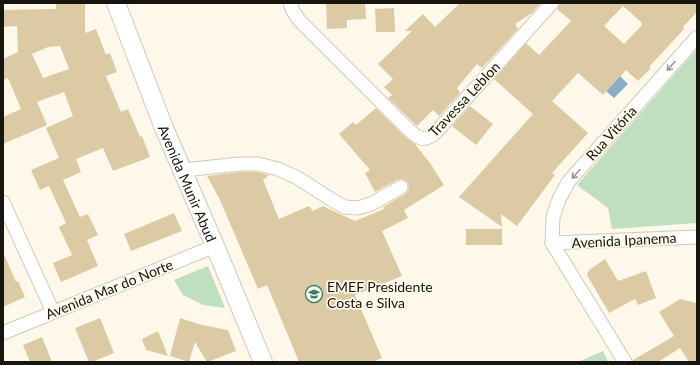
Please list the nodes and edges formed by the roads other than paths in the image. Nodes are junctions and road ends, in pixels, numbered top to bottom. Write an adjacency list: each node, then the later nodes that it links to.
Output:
1 (116, 3): 5 (street, Avenida Munir Abud)
2 (290, 3): 3 (street, Travessa Leblon)
3 (552, 3)
4 (697, 37): 9 (street, Rua Vitória, one-way to 9)
5 (182, 170): 6 (street); 10 (street, Avenida Munir Abud)
6 (401, 187)
7 (3, 202): 11 (street)
8 (697, 237): 9 (street, Avenida Ipanema)
9 (552, 243): 14 (street)
10 (215, 246): 11 (street, Avenida Mar do Norte); 13 (street, Avenida Munir Abud)
11 (53, 312): 12 (street, Avenida Mar do Norte)
12 (3, 333)
13 (262, 362)
14 (625, 362)

